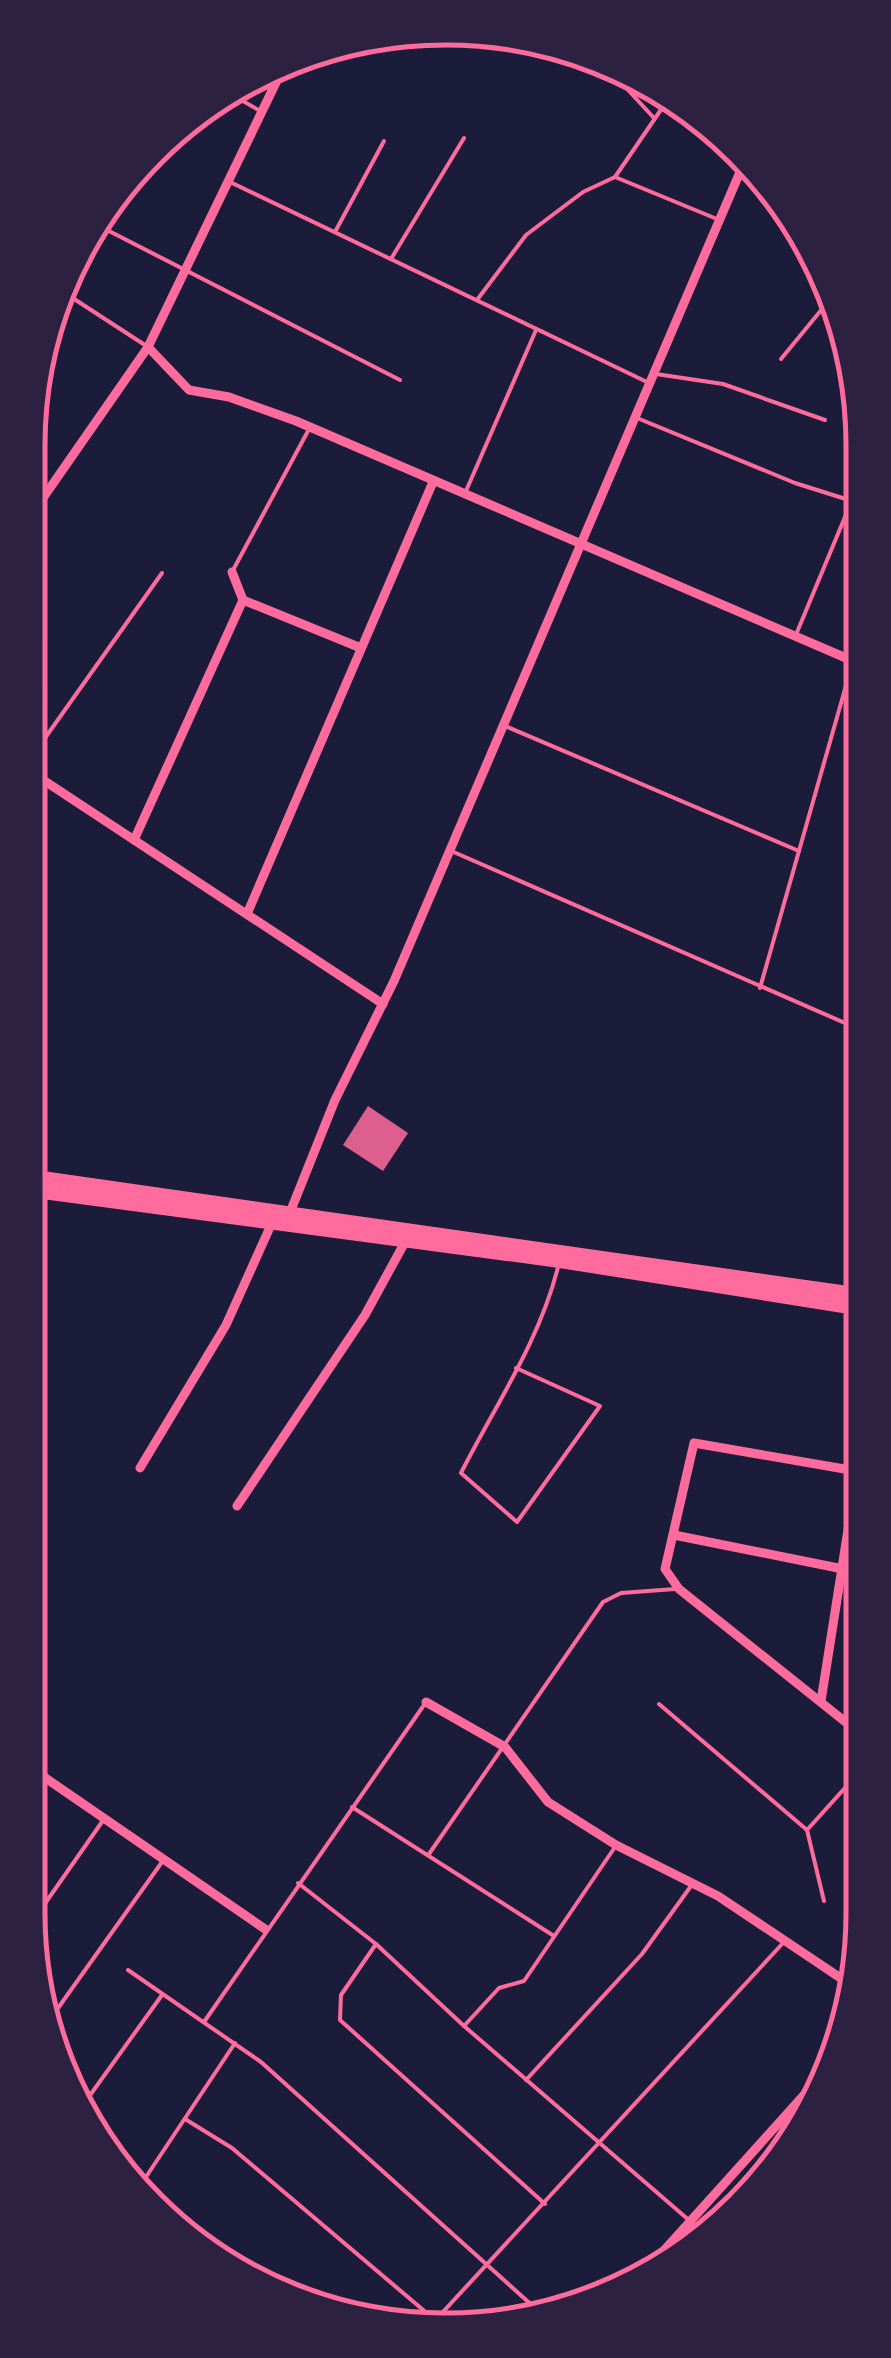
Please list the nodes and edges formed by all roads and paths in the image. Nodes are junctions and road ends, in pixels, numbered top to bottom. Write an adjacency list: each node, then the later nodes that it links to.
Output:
1 (276, 82): 5 (street)
2 (626, 88): 6 (lane)
3 (242, 101): 5 (lane)
4 (661, 108): 6 (lane)
5 (262, 112): 11 (street)
6 (654, 118): 10 (lane)
7 (464, 138): 15 (lane)
8 (384, 141): 14 (lane)
9 (739, 173): 12 (street)
10 (615, 177): 12 (lane); 18 (lane)
11 (228, 181): 14 (lane); 16 (street)
12 (718, 220): 23 (street)
13 (109, 230): 16 (lane)
14 (334, 232): 15 (lane)
15 (391, 259): 18 (lane)
16 (186, 270): 21 (street); 24 (lane)
17 (73, 298): 21 (lane)
18 (476, 300): 20 (lane)
19 (822, 308): 22 (lane)
20 (536, 329): 23 (lane); 30 (lane)
21 (148, 347): 27 (street); 29 (street)
22 (780, 359)
23 (650, 378): 25 (street); 26 (lane)
24 (400, 380)
25 (633, 416): 31 (lane); 33 (street)
26 (825, 420)
27 (310, 428): 28 (street); 34 (lane)
28 (433, 482): 30 (street); 38 (street)
29 (45, 494)
30 (464, 495): 33 (street)
31 (846, 498)
32 (846, 514): 37 (lane)
33 (578, 546): 37 (street); 41 (street)
34 (232, 572): 36 (street)
35 (162, 573): 42 (lane)
36 (244, 600): 38 (street); 44 (street)
37 (795, 636): 39 (street)
38 (361, 648): 47 (street)
39 (846, 657)
40 (846, 698): 46 (lane)
41 (502, 725): 45 (street); 46 (lane)
42 (45, 738)
43 (45, 781): 44 (street)
44 (134, 840): 47 (street)
45 (450, 850): 48 (lane); 49 (street)
46 (799, 851): 48 (lane)
47 (247, 914): 49 (street)
48 (760, 988): 50 (lane)
49 (383, 1004): 53 (street)
50 (846, 1023)
51 (45, 1179): 53 (main road)
52 (45, 1192): 54 (main road)
53 (290, 1220): 54 (main road); 55 (main road); 56 (main road)
54 (272, 1225): 60 (street)
55 (405, 1242): 56 (main road); 62 (street)
56 (559, 1255): 57 (main road); 58 (main road); 59 (lane)
57 (846, 1293)
58 (846, 1306)
59 (516, 1368): 59 (lane)
60 (140, 1468)
61 (846, 1470): 63 (street)
62 (237, 1506)
63 (674, 1535): 65 (street); 67 (street)
64 (846, 1548): 65 (street)
65 (842, 1570): 66 (street); 68 (street)
66 (846, 1571)
67 (680, 1589): 68 (street); 72 (lane)
68 (821, 1700): 71 (street)
69 (426, 1702): 72 (street); 75 (lane)
70 (659, 1704): 77 (lane)
71 (846, 1721)
72 (505, 1748): 78 (street); 79 (lane)
73 (45, 1778): 76 (street)
74 (846, 1787): 77 (lane)
75 (352, 1807): 79 (lane); 81 (lane)
76 (104, 1819): 80 (street); 84 (lane)
77 (808, 1830): 83 (lane)
78 (616, 1845): 82 (street); 86 (lane)
79 (429, 1854): 86 (lane)
80 (164, 1860): 85 (street); 92 (lane)
81 (298, 1883): 85 (lane); 88 (lane)
82 (693, 1883): 87 (street); 96 (lane)
83 (824, 1901)
84 (45, 1903)
85 (265, 1930): 93 (lane)
86 (555, 1937): 94 (lane)
87 (786, 1939): 90 (street); 100 (lane)
88 (376, 1944): 94 (lane); 102 (lane)
89 (128, 1970): 91 (lane)
90 (841, 1978)
91 (162, 1995): 93 (lane); 97 (lane)
92 (57, 2009)
93 (204, 2022): 95 (lane)
94 (464, 2026): 96 (lane)
95 (235, 2044): 99 (lane); 106 (lane)
96 (526, 2080): 100 (lane)
97 (89, 2096)
98 (799, 2101): 103 (street)
99 (184, 2118): 101 (lane); 108 (lane)
100 (600, 2144): 102 (lane); 103 (lane)
101 (145, 2178)
102 (544, 2204): 106 (lane)
103 (691, 2222): 104 (lane); 105 (street)
104 (695, 2225)
105 (671, 2244)
106 (489, 2263): 107 (lane); 109 (lane)
107 (531, 2303)
108 (425, 2312)
109 (441, 2313)

